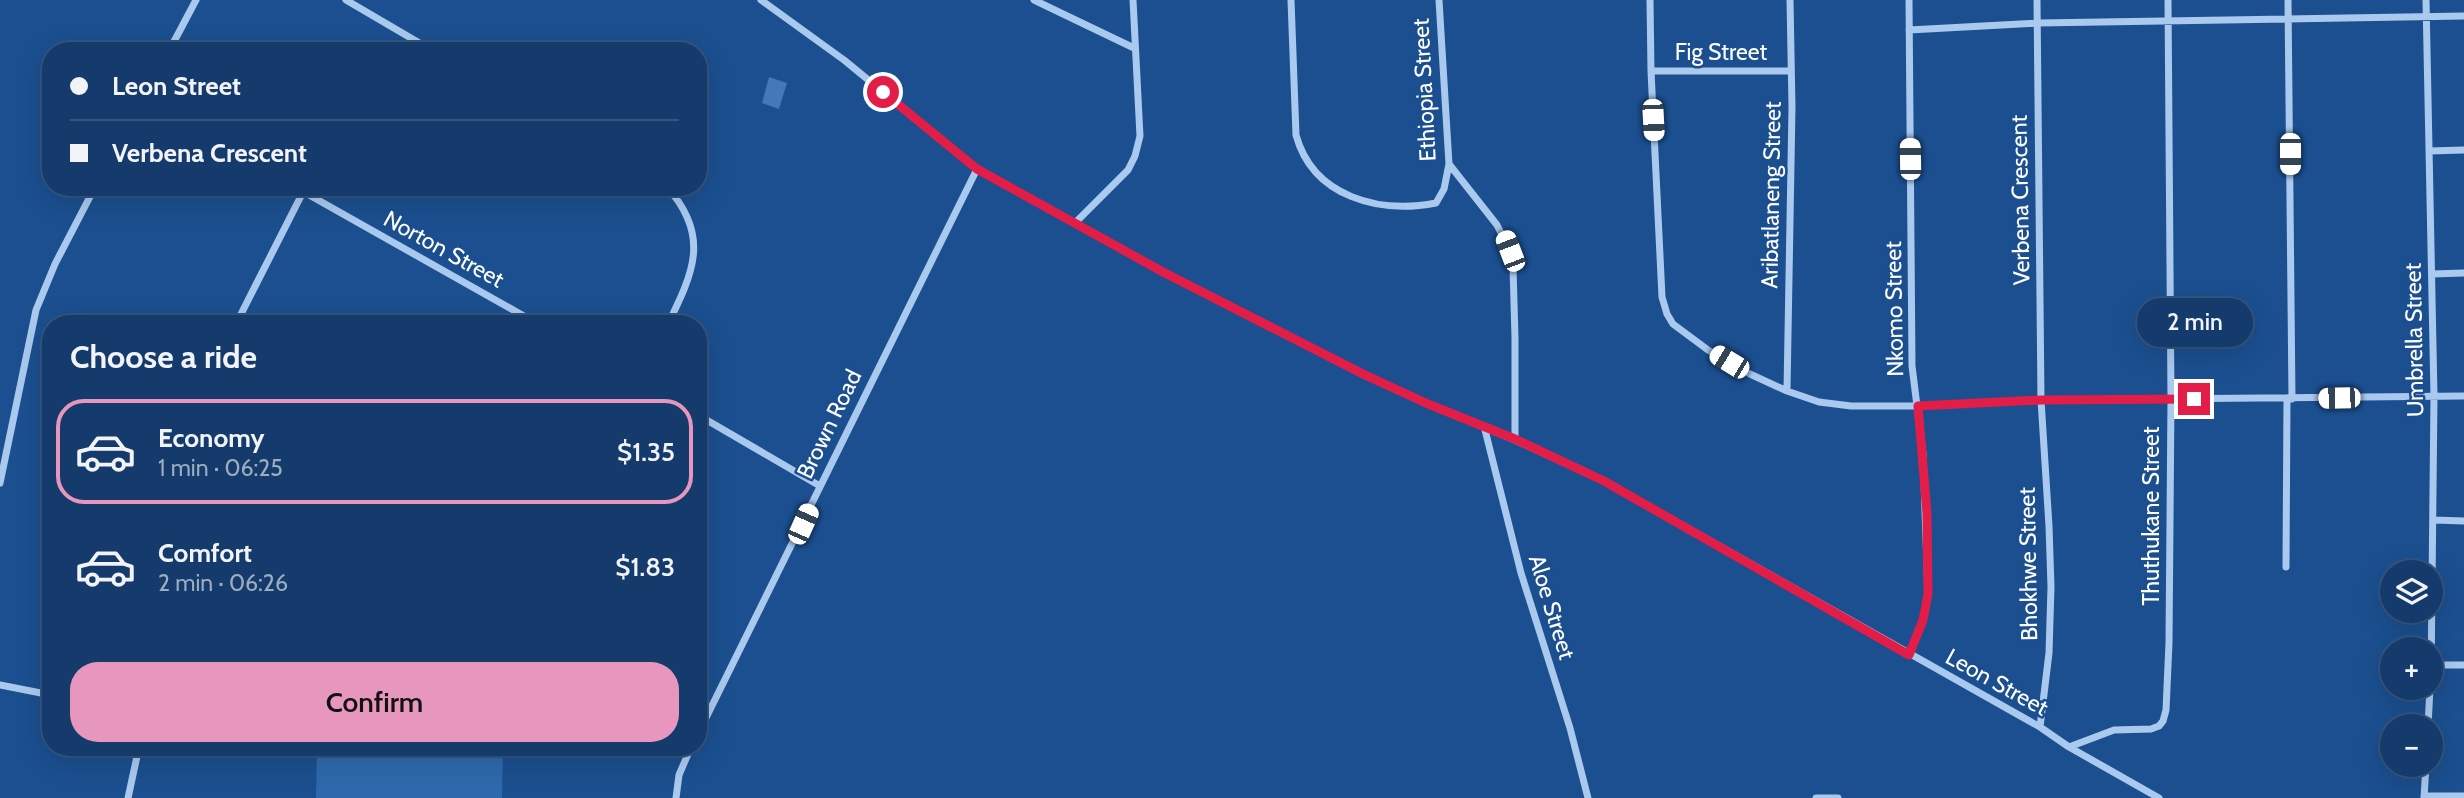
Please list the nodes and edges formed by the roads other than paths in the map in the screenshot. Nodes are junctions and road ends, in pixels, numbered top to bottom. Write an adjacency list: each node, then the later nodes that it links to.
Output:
1 (196, 0): 21 (street)
2 (346, 0): 22 (street)
3 (761, 0): 29 (street, Leon Street)
4 (1034, 0): 23 (street)
5 (1133, 0): 23 (street)
6 (1291, 0): 28 (street, Ethiopia Street)
7 (1439, 0): 28 (street, Ethiopia Street)
8 (1650, 0): 24 (street)
9 (1790, 0): 25 (street, Aribatlaneng Street)
10 (1909, 0): 20 (street, Nkomo Street)
11 (2037, 0): 19 (street, Verbena Crescent)
12 (2168, 0): 18 (street, Thuthukane Street)
13 (2288, 0): 17 (street)
14 (2426, 0): 15 (street, Umbrella Street)
15 (2426, 16): 16 (street); 17 (street); 27 (street, Umbrella Street)
16 (2464, 16)
17 (2289, 18): 18 (street); 44 (street)
18 (2169, 20): 19 (street); 43 (street, Thuthukane Street)
19 (2038, 23): 20 (street); 45 (street, Verbena Crescent)
20 (1909, 30): 46 (street, Nkomo Street)
21 (174, 42)
22 (418, 42)
23 (1134, 48): 34 (street)
24 (1651, 71): 25 (street, Fig Street); 40 (street)
25 (1791, 71): 40 (street, Aribatlaneng Street)
26 (2464, 150): 27 (street)
27 (2429, 151): 36 (street, Umbrella Street)
28 (1449, 164): 49 (street)
29 (977, 169): 34 (street, Leon Street); 51 (street, Brown Road)
30 (89, 196): 50 (street)
31 (301, 196): 37 (street)
32 (310, 196): 38 (street, Norton Street)
33 (674, 196): 39 (street)
34 (1075, 223): 48 (street, Leon Street)
35 (2464, 273): 36 (street)
36 (2432, 274): 41 (street, Umbrella Street)
37 (241, 315)
38 (522, 315)
39 (672, 315)
40 (1787, 391): 46 (street)
41 (2434, 396): 42 (street); 44 (street); 52 (street, Umbrella Street)
42 (2464, 396)
43 (2171, 399): 44 (street); 45 (street); 63 (street, Thuthukane Street)
44 (2289, 399): 54 (street)
45 (2041, 400): 46 (street); 62 (street, Bhokhwe Street)
46 (1918, 406): 56 (street, Nkomo Street)
47 (707, 420): 51 (street)
48 (1484, 426): 49 (street, Leon Street); 71 (street, Aloe Street)
49 (1515, 439): 56 (street, Leon Street)
50 (0, 483)
51 (820, 486): 61 (street, Brown Road)
52 (2434, 520): 53 (street); 55 (street, Umbrella Street)
53 (2464, 521)
54 (2286, 567)
55 (2432, 637)
56 (1909, 655): 62 (street, Leon Street)
57 (2443, 665): 58 (street)
58 (2464, 665)
59 (0, 685): 60 (street)
60 (42, 693)
61 (707, 717)
62 (2040, 727): 63 (street, Leon Street)
63 (2069, 747): 74 (street, Leon Street)
64 (137, 756): 69 (street)
65 (687, 756): 70 (street)
66 (2425, 777): 68 (street)
67 (2464, 796): 68 (street)
68 (2424, 797)
69 (128, 798)
70 (676, 798)
71 (1588, 798)
72 (1816, 798): 73 (street)
73 (1838, 798)
74 (2159, 798)

